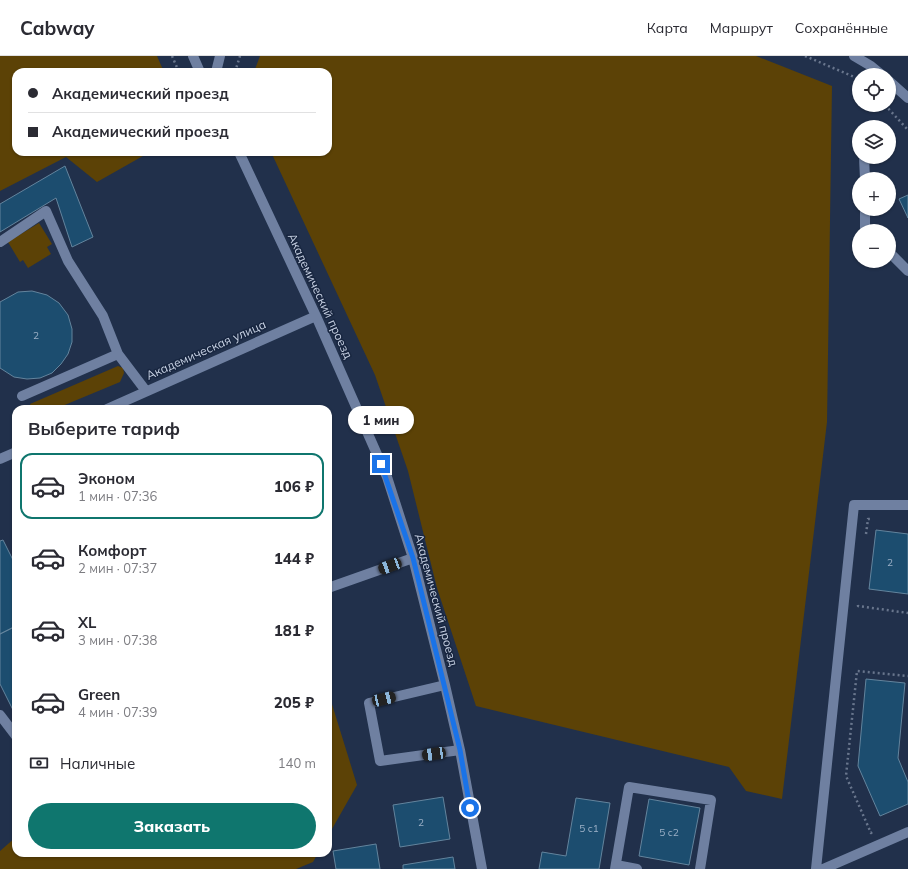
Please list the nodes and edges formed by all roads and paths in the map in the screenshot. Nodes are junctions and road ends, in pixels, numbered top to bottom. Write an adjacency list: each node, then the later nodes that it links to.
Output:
1 (172, 56): 7 (path)
2 (193, 56): 8 (street)
3 (220, 56): 9 (street)
4 (240, 56): 10 (path)
5 (805, 56): 12 (path)
6 (854, 56): 11 (street)
7 (177, 68)
8 (198, 68)
9 (217, 68)
10 (236, 68)
11 (873, 68)
12 (852, 76)
13 (896, 87): 14 (street)
14 (908, 98)
15 (891, 112): 16 (path)
16 (908, 130)
17 (241, 156): 21 (street, Академический проезд)
18 (0, 242): 22 (street)
19 (896, 259): 20 (street)
20 (908, 271)
21 (316, 316): 23 (street, Академическая улица); 31 (street, Академический проезд)
22 (118, 354): 23 (street); 24 (street)
23 (146, 391): 25 (street, Академическая улица)
24 (22, 396)
25 (116, 405)
26 (12, 454): 27 (street)
27 (0, 459)
28 (908, 505): 46 (street)
29 (874, 519): 30 (path)
30 (865, 541)
31 (413, 558): 32 (street); 36 (street, Академический проезд)
32 (332, 587)
33 (859, 599): 34 (path)
34 (908, 613)
35 (908, 676): 40 (path)
36 (445, 685): 39 (street, Академический проезд); 39 (street)
37 (0, 715): 38 (street)
38 (12, 731)
39 (460, 750): 43 (street, Академический проезд)
40 (877, 830)
41 (908, 832): 47 (street)
42 (616, 867): 44 (street); 45 (street)
43 (482, 869)
44 (637, 869)
45 (700, 869)
46 (816, 869)
47 (823, 869)

